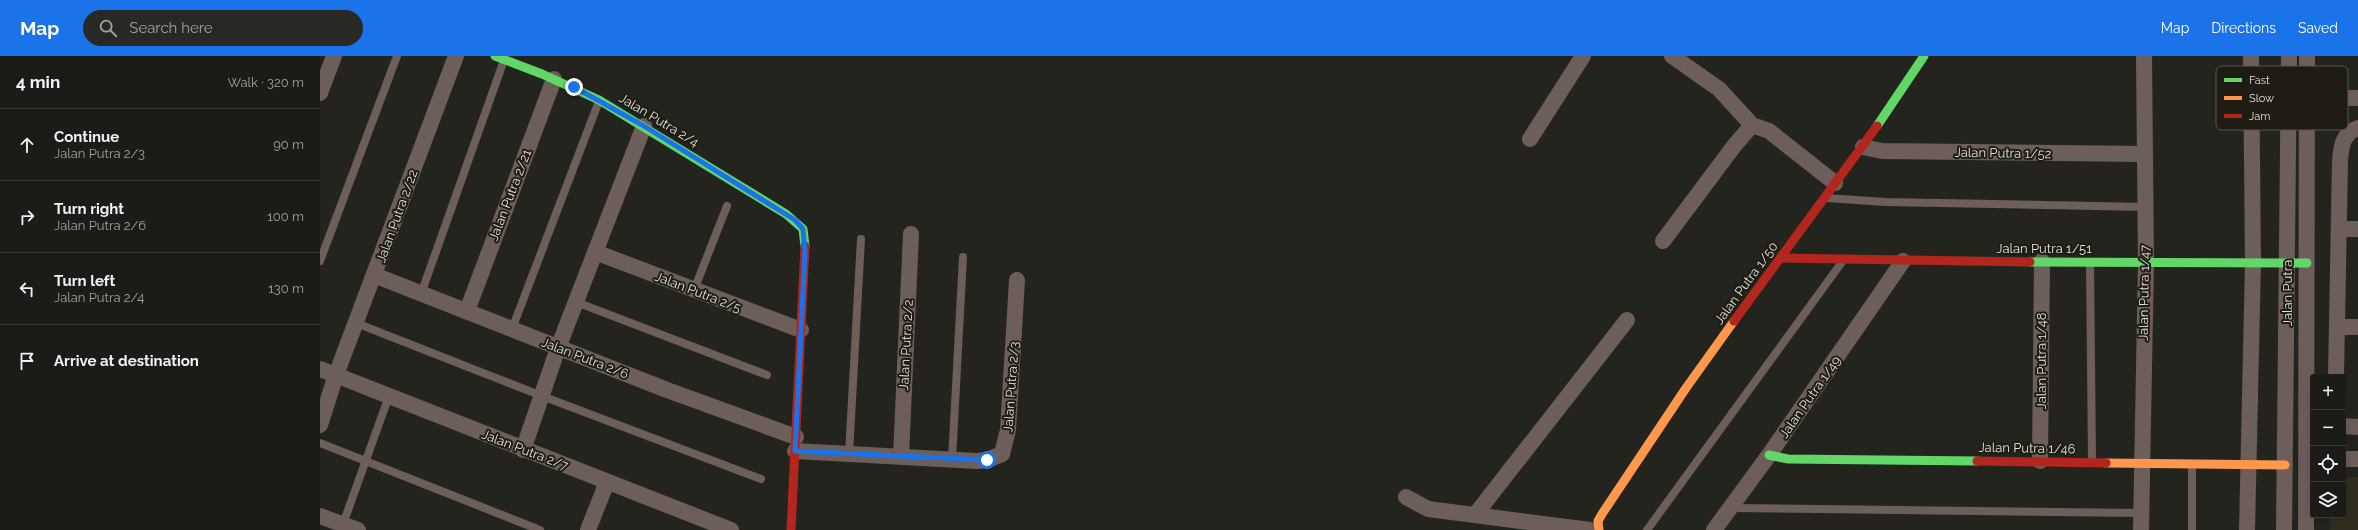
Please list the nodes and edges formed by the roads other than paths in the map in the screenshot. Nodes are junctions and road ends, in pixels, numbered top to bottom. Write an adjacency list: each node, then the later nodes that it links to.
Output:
1 (334, 56): 16 (street)
2 (397, 56): 40 (lane)
3 (456, 56): 48 (street, Jalan Putra 2/22)
4 (1583, 56): 24 (street)
5 (1672, 56): 18 (street)
6 (1924, 56): 25 (street, Jalan Putra 1/50)
7 (2144, 56): 26 (street, Jalan Putra 1/47)
8 (2251, 56): 12 (street)
9 (2289, 56): 13 (street, Jalan Putra)
10 (2307, 56): 14 (street, Jalan Putra)
11 (500, 58): 15 (street, Jalan Putra 2/4); 51 (lane)
12 (2251, 66)
13 (2289, 66)
14 (2307, 66)
15 (554, 79): 17 (street, Jalan Putra 2/4); 53 (street, Jalan Putra 2/21)
16 (320, 93)
17 (600, 100): 19 (street, Jalan Putra 2/4); 58 (lane)
18 (1752, 125): 27 (street); 35 (street)
19 (644, 126): 36 (street); 59 (street, Jalan Putra 2/4)
20 (2354, 129): 31 (street)
21 (2252, 130): 45 (street)
22 (2287, 130): 46 (street, Jalan Putra)
23 (2306, 130): 47 (street, Jalan Putra)
24 (1530, 139)
25 (1863, 146): 26 (street, Jalan Putra 1/52); 27 (street, Jalan Putra 1/50)
26 (2144, 154): 30 (street, Jalan Putra 1/47)
27 (1835, 183): 28 (street, Jalan Putra 1/50)
28 (1823, 198): 30 (lane); 38 (street, Jalan Putra 1/50)
29 (727, 206): 50 (lane)
30 (2145, 207): 44 (street, Jalan Putra 1/47)
31 (2340, 229): 32 (street); 56 (street)
32 (2358, 229)
33 (911, 234): 75 (street, Jalan Putra 2/2)
34 (861, 239): 73 (lane)
35 (1663, 241)
36 (595, 252): 50 (street, Jalan Putra 2/5); 52 (street)
37 (963, 257): 80 (lane)
38 (1781, 258): 39 (street, Jalan Putra 1/51); 101 (street, Jalan Putra 1/50)
39 (1844, 260): 41 (street, Jalan Putra 1/51); 102 (lane)
40 (320, 261)
41 (1903, 261): 42 (street, Jalan Putra 1/51); 74 (street, Jalan Putra 1/49)
42 (2042, 261): 43 (street, Jalan Putra 1/51); 81 (street, Jalan Putra 1/48)
43 (2090, 261): 44 (street, Jalan Putra 1/51); 82 (lane)
44 (2146, 261): 45 (street, Jalan Putra 1/51); 83 (street, Jalan Putra 1/47)
45 (2253, 262): 46 (street, Jalan Putra 1/51); 85 (street)
46 (2287, 263): 47 (street, Jalan Putra 1/51); 86 (street, Jalan Putra)
47 (2307, 263): 76 (street, Jalan Putra)
48 (374, 275): 51 (street, Jalan Putra 2/6); 55 (street, Jalan Putra 2/22)
49 (1017, 280): 80 (street, Jalan Putra 2/3)
50 (694, 290): 59 (street, Jalan Putra 2/5)
51 (421, 294): 53 (street, Jalan Putra 2/6)
52 (576, 302): 60 (street); 64 (lane)
53 (467, 312): 58 (street, Jalan Putra 2/6)
54 (1627, 320): 92 (street)
55 (356, 323): 63 (street, Jalan Putra 2/22); 66 (lane)
56 (2338, 327): 57 (street); 62 (street)
57 (2358, 327)
58 (512, 329): 60 (street, Jalan Putra 2/6)
59 (801, 330): 71 (street)
60 (558, 348): 66 (street); 71 (street, Jalan Putra 2/6)
61 (320, 369): 63 (street, Jalan Putra 2/7)
62 (2336, 374)
63 (336, 375): 65 (street, Jalan Putra 2/7); 67 (street, Jalan Putra 2/22)
64 (767, 375)
65 (389, 396): 72 (street, Jalan Putra 2/7); 79 (lane)
66 (542, 396): 72 (street); 87 (lane)
67 (320, 425)
68 (2346, 426): 69 (street)
69 (2358, 427)
70 (320, 443): 79 (lane)
71 (796, 444): 73 (street, Jalan Putra 2/3); 99 (street)
72 (523, 450): 88 (street, Jalan Putra 2/7)
73 (849, 454): 75 (street, Jalan Putra 2/3)
74 (1769, 455): 81 (street, Jalan Putra 1/46); 90 (street, Jalan Putra 1/49)
75 (901, 456): 80 (street, Jalan Putra 2/3)
76 (2310, 459): 108 (street, Jalan Putra)
77 (2346, 459): 78 (street)
78 (2358, 459)
79 (366, 460): 94 (lane); 96 (lane)
80 (952, 460)
81 (2040, 461): 82 (street, Jalan Putra 1/46)
82 (2092, 462): 83 (street, Jalan Putra 1/46)
83 (2142, 462): 84 (street, Jalan Putra 1/46); 91 (street, Jalan Putra 1/47)
84 (2192, 463): 85 (street, Jalan Putra 1/46); 105 (lane)
85 (2249, 464): 86 (street, Jalan Putra 1/46); 106 (street)
86 (2285, 465): 107 (street, Jalan Putra)
87 (761, 479)
88 (607, 482): 97 (street); 98 (street, Jalan Putra 2/7)
89 (1406, 497): 92 (street)
90 (1730, 508): 91 (lane); 103 (street, Jalan Putra 1/49)
91 (2142, 512): 104 (street, Jalan Putra 1/47)
92 (1475, 515): 100 (street)
93 (320, 516): 94 (street)
94 (343, 524): 95 (street)
95 (358, 530)
96 (540, 530)
97 (588, 530)
98 (731, 530)
99 (791, 530)
100 (1590, 530)
101 (1599, 530)
102 (1647, 530)
103 (1714, 530)
104 (2142, 530)
105 (2192, 530)
106 (2247, 530)
107 (2284, 530)
108 (2306, 530)

